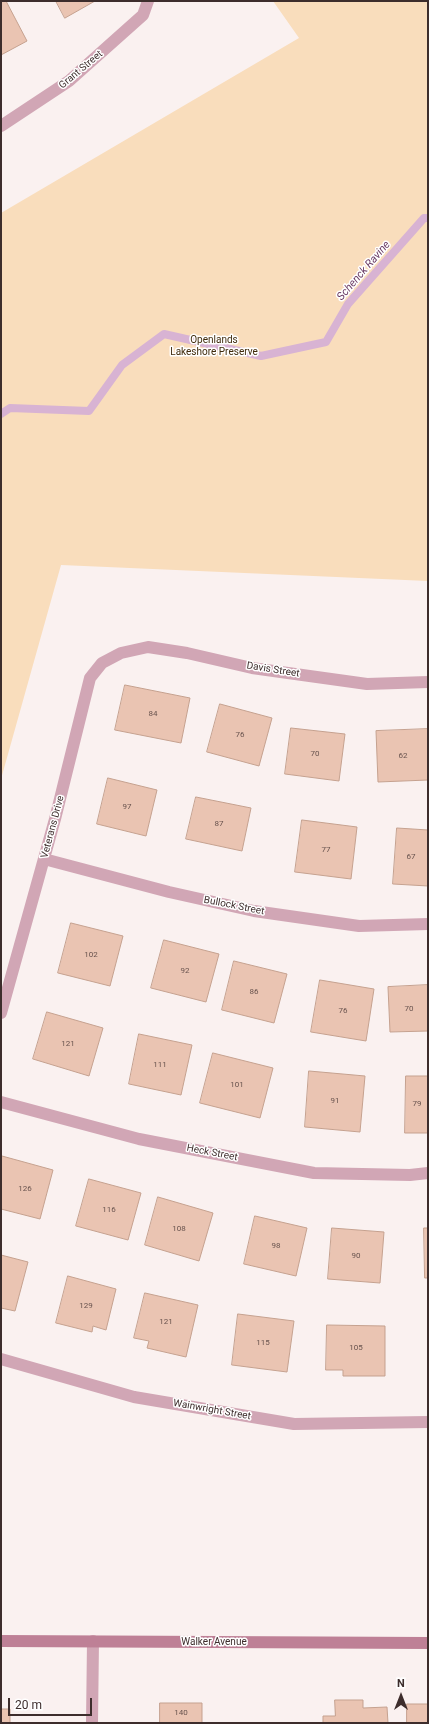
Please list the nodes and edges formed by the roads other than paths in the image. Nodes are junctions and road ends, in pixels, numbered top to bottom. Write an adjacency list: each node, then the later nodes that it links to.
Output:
1 (148, 1): 2 (street, Grant Street)
2 (1, 126)
3 (121, 653): 4 (street, Davis Street); 5 (street, Veterans Drive)
4 (428, 682)
5 (44, 859): 6 (street, Bullock Street); 7 (street, Veterans Drive)
6 (428, 924)
7 (1, 1013)
8 (1, 1102): 9 (street, Heck Street)
9 (428, 1173)
10 (1, 1359): 11 (street, Wainwright Street)
11 (428, 1422)
12 (1, 1641): 13 (main road, Walker Avenue)
13 (93, 1641): 14 (main road, Walker Avenue); 15 (street)
14 (428, 1643)
15 (92, 1723)

